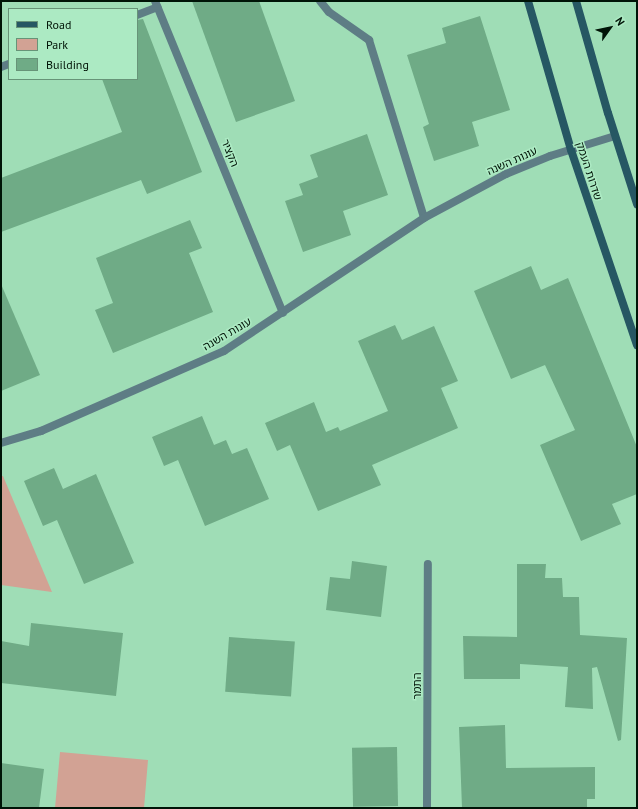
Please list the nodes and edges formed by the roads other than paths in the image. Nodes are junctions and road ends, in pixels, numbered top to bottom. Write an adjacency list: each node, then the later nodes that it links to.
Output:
1 (320, 1): 9 (street)
2 (528, 1): 7 (street, שדרות העמק)
3 (576, 1): 6 (street)
4 (157, 4): 5 (street); 10 (street, הקציר)
5 (138, 14)
6 (615, 136): 7 (street, עונות השנה); 8 (street)
7 (571, 150): 9 (street, עונות השנה); 11 (street, שדרות העמק)
8 (637, 204)
9 (424, 218): 10 (street, עונות השנה)
10 (283, 313): 12 (street, עונות השנה)
11 (637, 346)
12 (1, 443)
13 (428, 564): 14 (street, התמר)
14 (427, 808)

